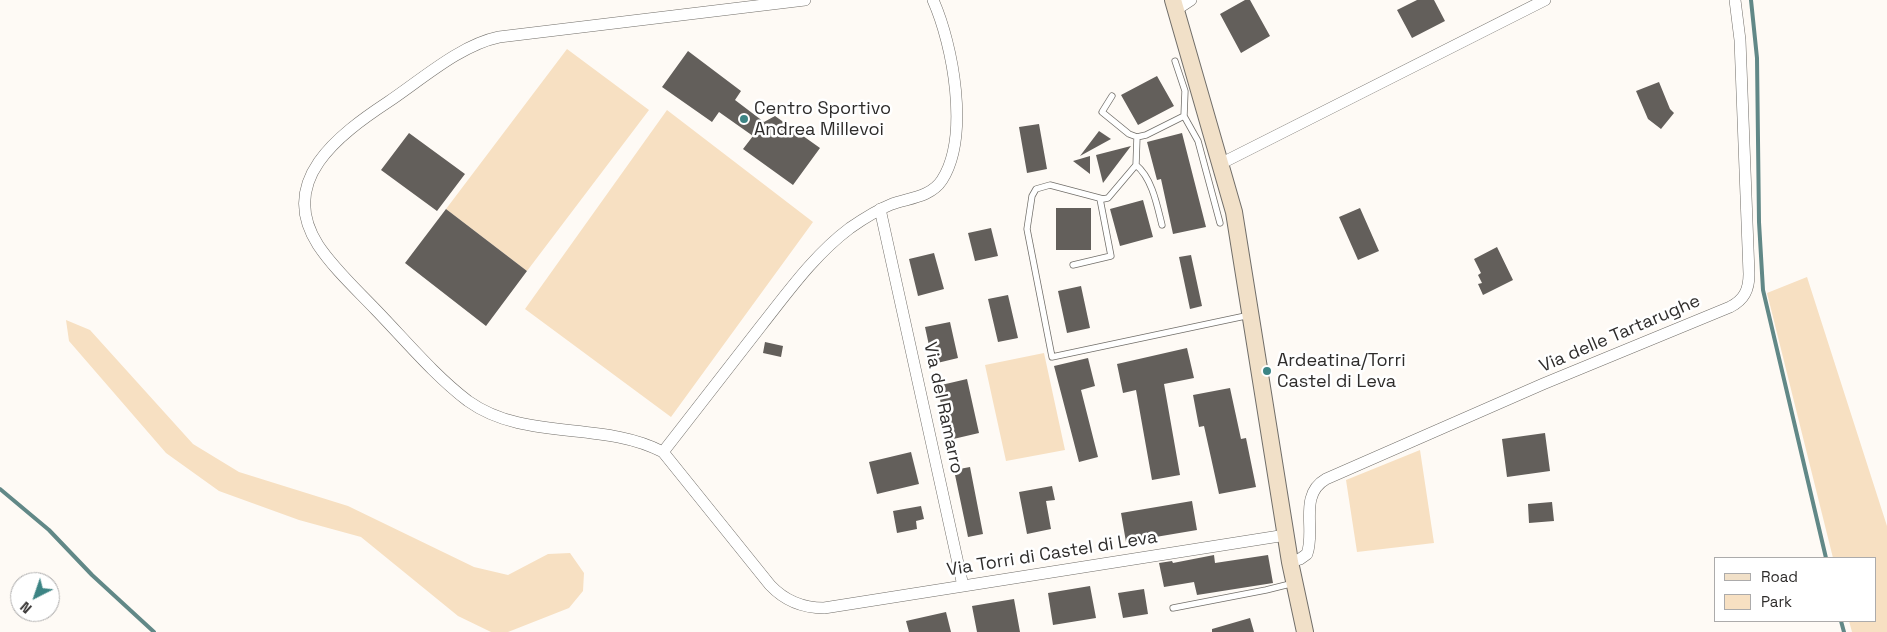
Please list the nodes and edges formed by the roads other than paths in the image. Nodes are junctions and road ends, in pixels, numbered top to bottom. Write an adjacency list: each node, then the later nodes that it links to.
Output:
1 (805, 0): 19 (street)
2 (933, 0): 14 (street)
3 (1191, 0): 6 (street)
4 (1735, 0): 21 (street, Via delle Tartarughe)
5 (1537, 2): 11 (street)
6 (1174, 5): 11 (main road)
7 (1175, 62): 9 (lane)
8 (1112, 96): 10 (lane)
9 (1184, 116): 10 (lane); 15 (lane)
10 (1137, 137): 12 (lane)
11 (1220, 164): 18 (main road)
12 (1136, 165): 13 (lane); 16 (lane)
13 (1100, 198): 17 (lane); 18 (lane)
14 (880, 209): 19 (street); 23 (street, Via del Ramarro)
15 (1220, 224)
16 (1162, 225)
17 (1073, 264)
18 (1250, 315): 20 (main road)
19 (663, 452): 23 (street, Via Torri di Castel di Leva)
20 (1286, 535): 21 (main road); 23 (street, Via Torri di Castel di Leva)
21 (1290, 562): 22 (main road)
22 (1294, 583): 24 (lane); 25 (main road)
23 (963, 586)
24 (1173, 608)
25 (1305, 632)

